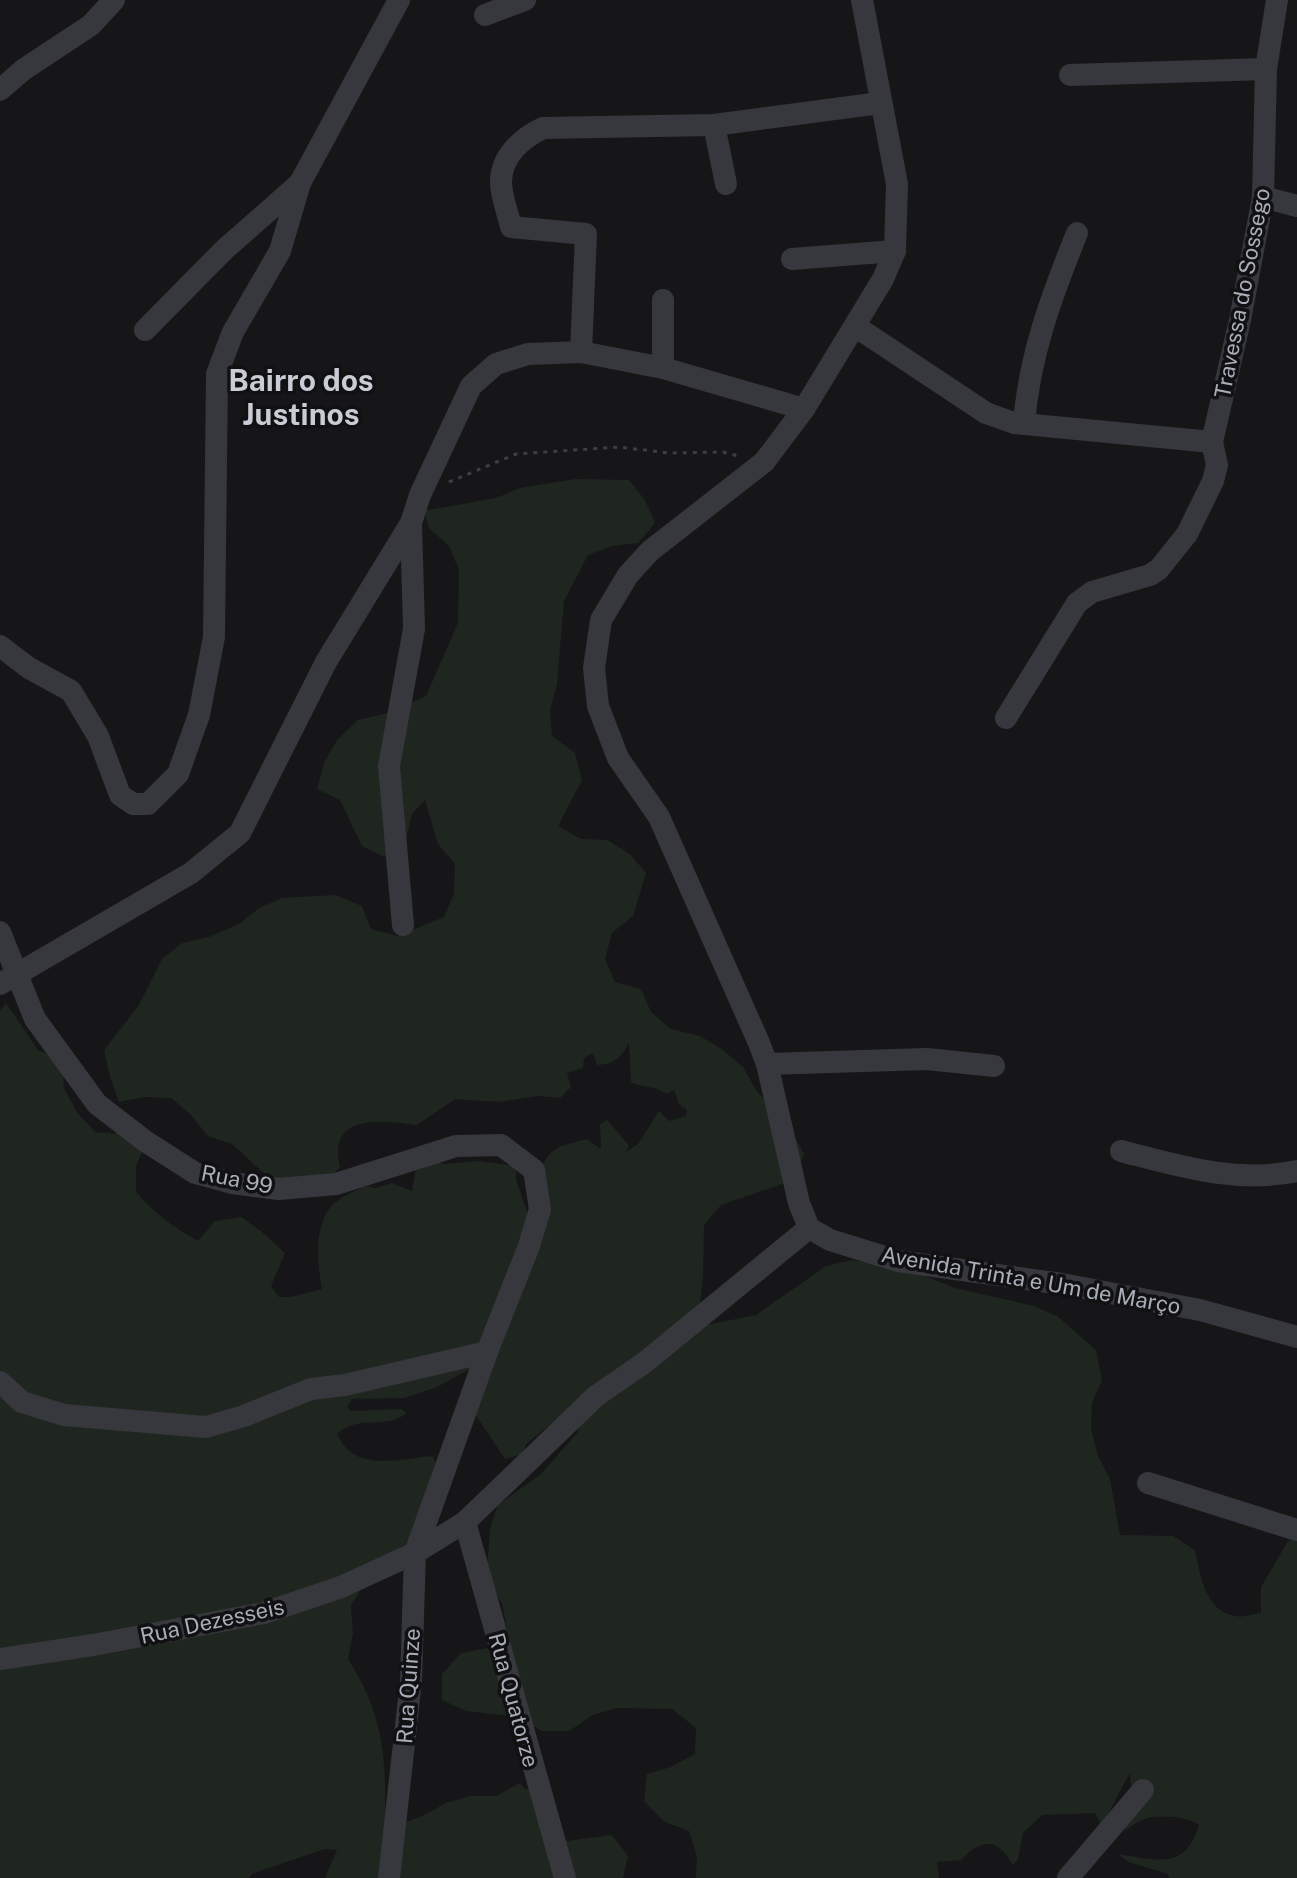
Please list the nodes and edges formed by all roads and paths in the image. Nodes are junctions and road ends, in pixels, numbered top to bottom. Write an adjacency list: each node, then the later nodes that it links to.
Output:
1 (399, 0): 12 (street)
2 (525, 0): 6 (street)
3 (862, 0): 10 (street)
4 (1277, 0): 7 (street, Travessa do Sossego)
5 (110, 1): 9 (street)
6 (485, 15)
7 (1266, 69): 8 (street); 14 (street, Travessa do Sossego)
8 (1070, 75)
9 (0, 90)
10 (880, 103): 11 (street); 17 (street)
11 (714, 125): 13 (street); 22 (street)
12 (300, 183): 21 (street); 30 (street)
13 (726, 184)
14 (1263, 197): 15 (street); 26 (street, Travessa do Sossego)
15 (1297, 206)
16 (1077, 233): 25 (street)
17 (895, 251): 18 (street); 20 (street)
18 (792, 259)
19 (663, 300): 23 (street)
20 (855, 326): 24 (street); 25 (street)
21 (145, 330)
22 (581, 352): 23 (street); 28 (street)
23 (663, 368): 24 (street)
24 (804, 409): 27 (street)
25 (1024, 424): 26 (street)
26 (1212, 442): 31 (street, Travessa do Sossego)
27 (764, 462): 28 (path); 35 (street)
28 (420, 495): 29 (street)
29 (411, 523): 32 (street); 34 (street)
30 (0, 646)
31 (1006, 718)
32 (403, 925)
33 (0, 932): 34 (street, Rua 99)
34 (8, 978): 38 (street, Rua 99)
35 (767, 1064): 36 (street); 40 (street)
36 (994, 1066)
37 (1121, 1151): 39 (street)
38 (534, 1170): 42 (street, Rua Quinze)
39 (1297, 1171)
40 (809, 1228): 41 (street, Avenida Trinta e Um de Março); 45 (street)
41 (1297, 1337)
42 (487, 1352): 43 (street); 47 (street, Rua Quinze)
43 (0, 1382)
44 (1148, 1483): 46 (street)
45 (465, 1522): 47 (street); 51 (street, Rua Quatorze)
46 (1297, 1530)
47 (415, 1553): 48 (street, Rua Dezesseis); 50 (street, Rua Quinze)
48 (0, 1659)
49 (1143, 1790): 52 (street)
50 (389, 1878)
51 (565, 1878)
52 (1068, 1878)

